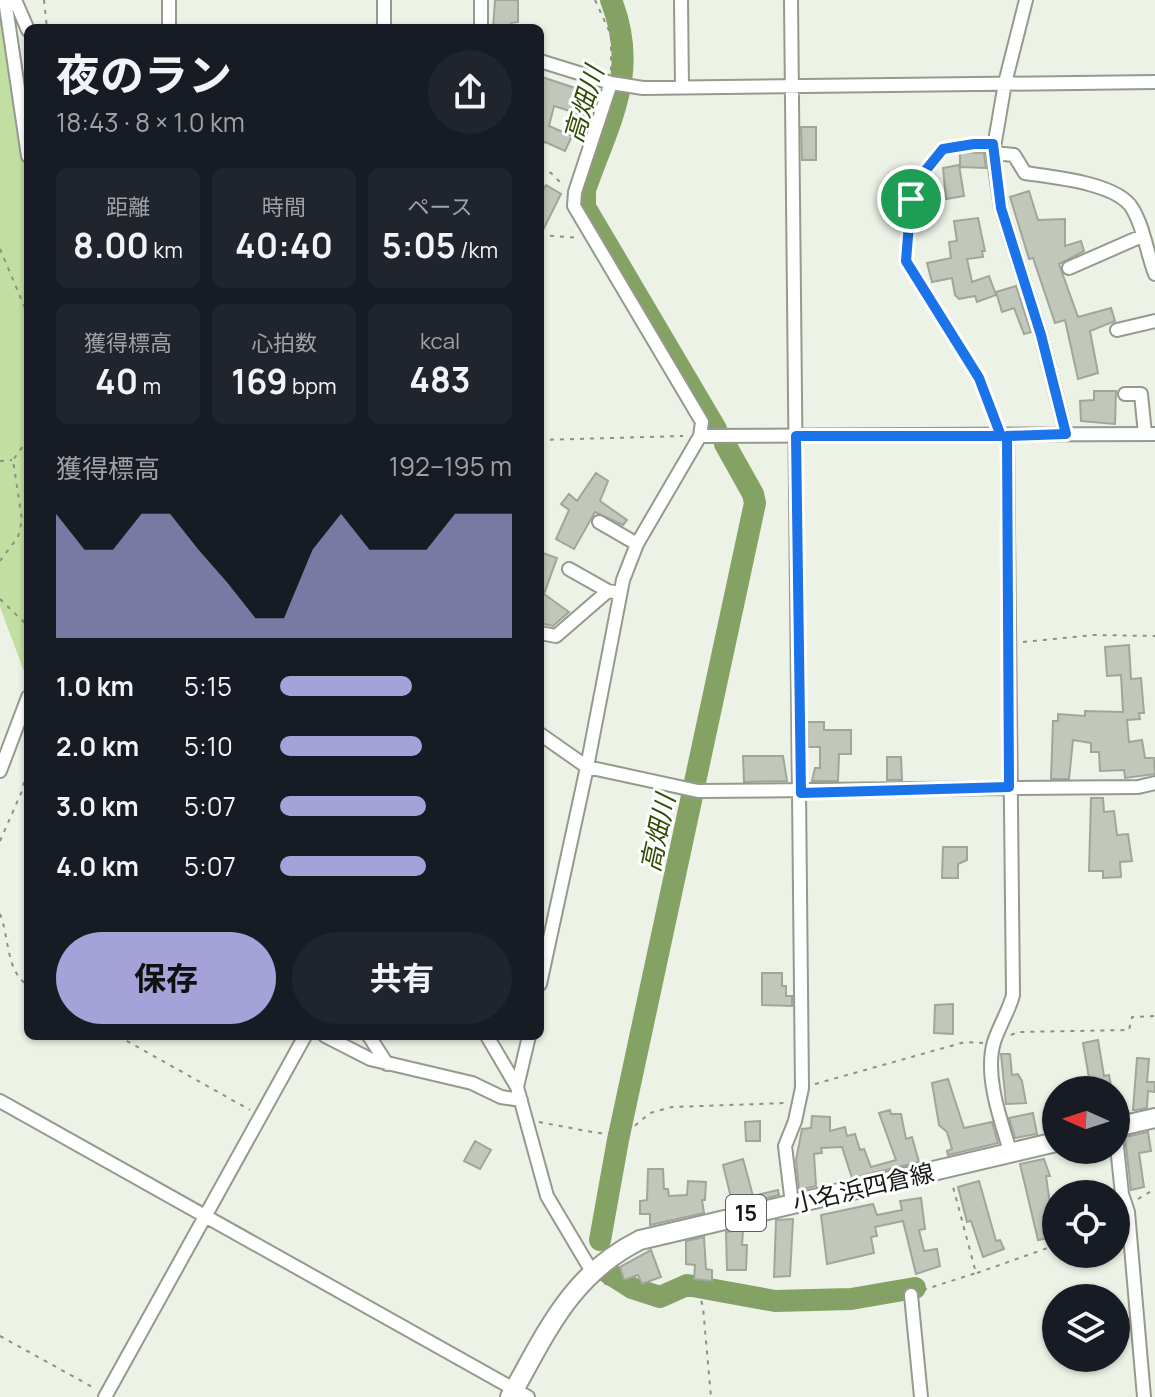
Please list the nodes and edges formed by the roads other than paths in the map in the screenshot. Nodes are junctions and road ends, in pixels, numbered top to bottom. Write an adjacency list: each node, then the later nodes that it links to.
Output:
1 (5, 0): 19 (street)
2 (15, 0): 9 (street)
3 (169, 0): 10 (street)
4 (384, 0): 11 (street)
5 (481, 0): 12 (street)
6 (681, 0): 18 (street)
7 (791, 0): 17 (street)
8 (1026, 0): 15 (street)
9 (25, 24)
10 (169, 24)
11 (384, 24)
12 (481, 24)
13 (544, 62): 16 (street)
14 (1155, 82): 15 (street)
15 (1005, 83): 17 (street); 20 (street)
16 (614, 84): 18 (street); 30 (street)
17 (790, 86): 18 (street); 31 (street)
18 (682, 87)
19 (24, 129)
20 (993, 149): 21 (street); 28 (street)
21 (1142, 236): 22 (street); 23 (street)
22 (1152, 258): 24 (street)
23 (1069, 268)
24 (1155, 274)
25 (1155, 321): 26 (street)
26 (1117, 330)
27 (1125, 394): 29 (street)
28 (1066, 434): 29 (street); 32 (street)
29 (1150, 434)
30 (700, 436): 31 (street); 34 (street)
31 (796, 436): 32 (street); 44 (street)
32 (1004, 436): 43 (street)
33 (599, 522): 34 (street)
34 (637, 544): 36 (street)
35 (569, 569): 36 (street)
36 (614, 592): 37 (street); 40 (street)
37 (544, 634)
38 (24, 708): 41 (street)
39 (544, 737): 40 (street)
40 (587, 767): 44 (street); 45 (street)
41 (0, 771)
42 (1155, 783): 43 (street)
43 (1009, 787): 44 (street); 57 (street)
44 (801, 793): 59 (street)
45 (544, 966)
46 (303, 1040): 60 (street)
47 (334, 1040): 51 (street)
48 (372, 1040): 51 (street)
49 (489, 1040): 52 (street)
50 (528, 1040): 52 (street)
51 (387, 1064): 52 (street)
52 (519, 1093): 61 (street)
53 (0, 1101): 60 (street)
54 (1155, 1118): 55 (main road)
55 (1130, 1124)
56 (1042, 1146): 57 (main road, 小名浜四倉線 / 15)
57 (1011, 1154): 59 (main road, 小名浜四倉線 / 15)
58 (1119, 1164): 66 (street)
59 (792, 1204): 61 (main road, 小名浜四倉線 / 15)
60 (206, 1216): 63 (street); 64 (street)
61 (591, 1270): 63 (main road, 小名浜四倉線 / 15)
62 (911, 1295): 65 (street)
63 (517, 1395)
64 (106, 1396)
65 (921, 1397)
66 (1144, 1397)

